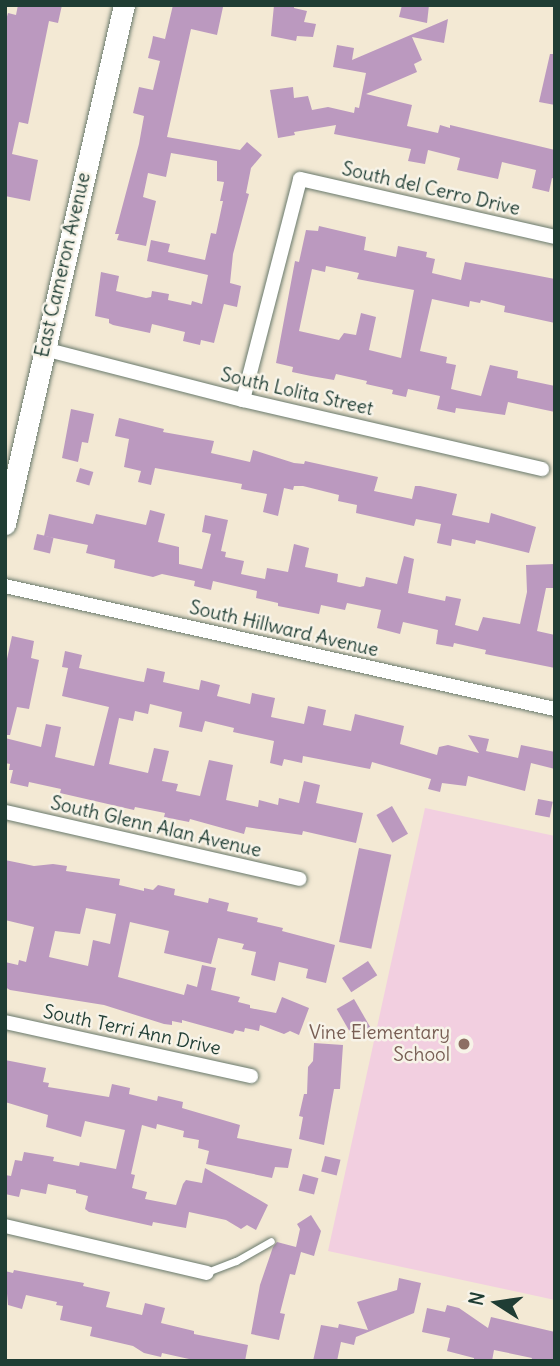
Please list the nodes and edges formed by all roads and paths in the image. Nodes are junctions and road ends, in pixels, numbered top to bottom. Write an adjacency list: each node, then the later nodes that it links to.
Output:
1 (124, 5): 3 (main road, East Cameron Avenue)
2 (555, 237): 4 (street, South del Cerro Drive)
3 (44, 349): 4 (street, South Lolita Street); 6 (main road, East Cameron Avenue)
4 (243, 400): 5 (street, South Lolita Street)
5 (542, 469)
6 (5, 524)
7 (5, 586): 8 (street, South Hillward Avenue)
8 (555, 709)
9 (5, 812): 10 (street, South Glenn Alan Avenue)
10 (299, 879)
11 (5, 1022): 12 (street, South Terri Ann Drive)
12 (251, 1076)
13 (5, 1226): 15 (street)
14 (271, 1241): 15 (lane)
15 (207, 1273)

